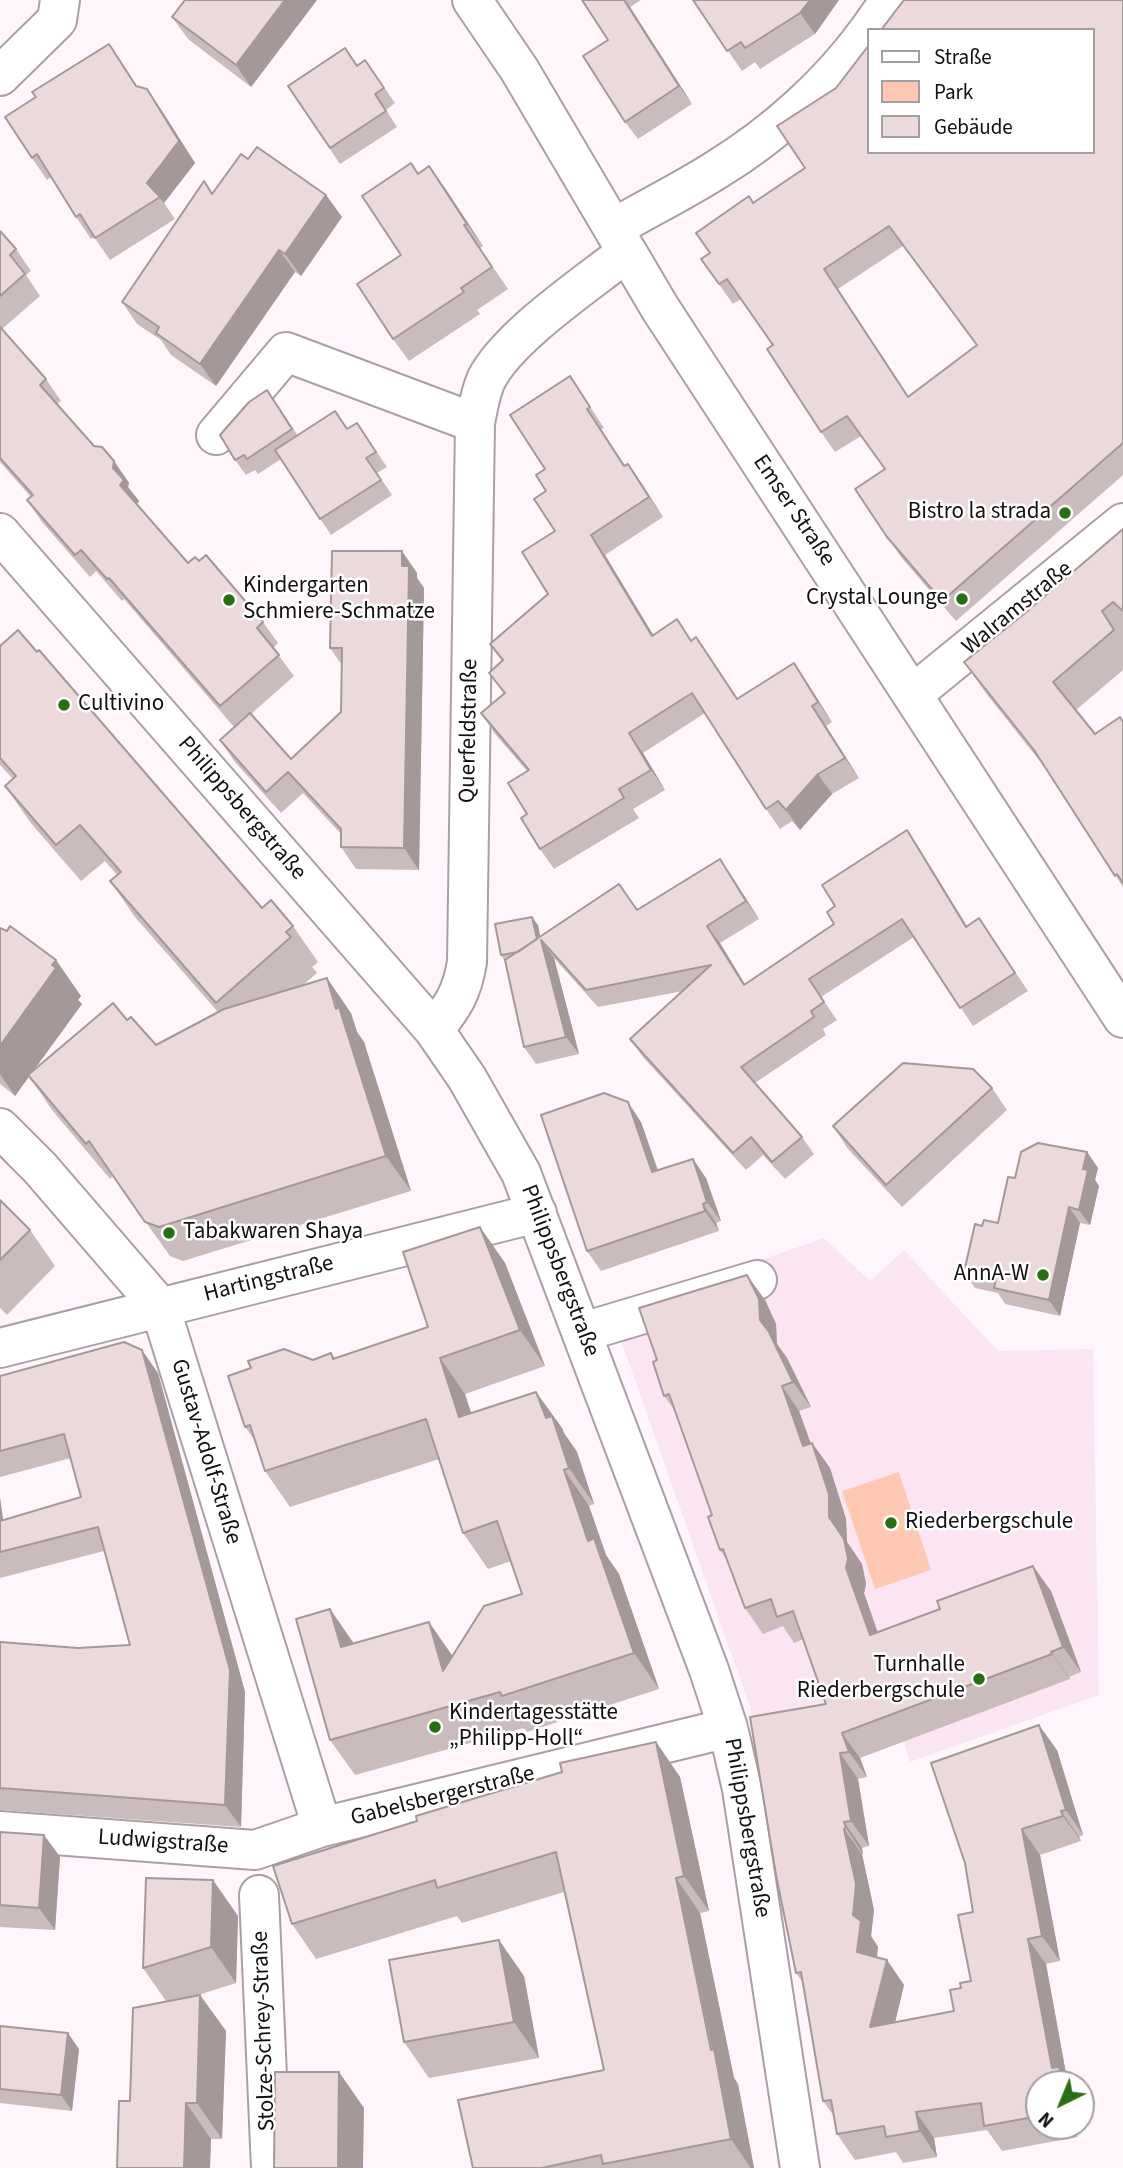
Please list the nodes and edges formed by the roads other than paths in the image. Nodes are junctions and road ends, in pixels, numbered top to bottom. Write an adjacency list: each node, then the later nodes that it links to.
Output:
1 (60, 0): 6 (street)
2 (472, 0): 7 (street, Emser Straße)
3 (890, 0): 4 (street, Querfeldstraße)
4 (870, 28)
5 (867, 32): 7 (street, Querfeldstraße)
6 (0, 76)
7 (621, 240): 8 (street, Querfeldstraße); 12 (street, Emser Straße)
8 (475, 423): 9 (street); 14 (street, Querfeldstraße)
9 (216, 435)
10 (1123, 523): 12 (street, Walramstraße)
11 (0, 533): 14 (street, Philippsbergstraße)
12 (914, 694): 13 (street, Emser Straße)
13 (1123, 1018)
14 (434, 1030): 16 (street, Philippsbergstraße)
15 (0, 1128): 18 (street, Gustav-Adolf-Straße)
16 (537, 1213): 18 (street, Hartingstraße); 19 (street, Philippsbergstraße)
17 (757, 1280): 19 (street)
18 (160, 1307): 20 (street, Hartingstraße); 22 (street, Gustav-Adolf-Straße)
19 (583, 1332): 21 (street, Philippsbergstraße)
20 (0, 1348)
21 (728, 1728): 22 (street, Gabelsbergerstraße); 26 (street, Philippsbergstraße)
22 (322, 1827): 23 (street, Ludwigstraße)
23 (0, 1831)
24 (260, 1895): 25 (street, Stolze-Schrey-Straße)
25 (271, 2168)
26 (800, 2168)

